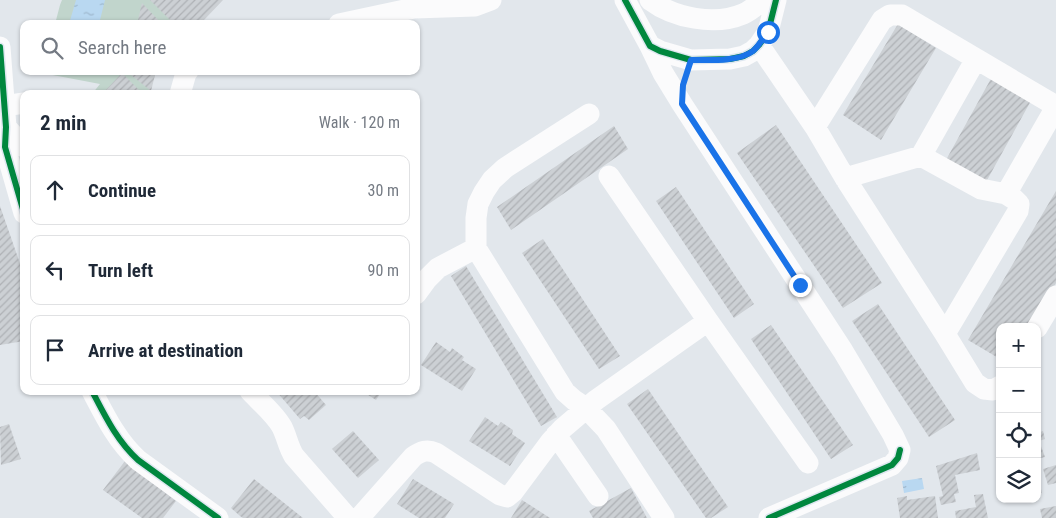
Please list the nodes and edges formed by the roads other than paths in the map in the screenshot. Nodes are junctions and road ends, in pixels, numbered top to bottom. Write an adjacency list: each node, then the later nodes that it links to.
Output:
1 (491, 0): 5 (street)
2 (625, 0): 9 (street)
3 (776, 0): 8 (street)
4 (654, 3): 6 (street); 9 (street)
5 (410, 4): 7 (street)
6 (754, 5): 8 (street)
7 (353, 20)
8 (763, 38): 12 (street); 19 (street)
9 (646, 39): 12 (street); 16 (street)
10 (0, 47): 15 (street)
11 (976, 59): 17 (street); 19 (street); 21 (street)
12 (691, 60): 16 (street)
13 (185, 75): 14 (street)
14 (181, 90)
15 (14, 104): 20 (street)
16 (682, 104): 43 (street)
17 (1056, 106): 24 (street)
18 (589, 114): 26 (street)
19 (815, 127): 23 (street)
20 (9, 137): 25 (street)
21 (921, 156): 23 (street); 24 (street)
22 (609, 176): 29 (street)
23 (845, 178): 31 (street)
24 (1006, 194): 31 (street)
25 (20, 199)
26 (476, 248): 27 (street); 35 (street)
27 (420, 289)
28 (1056, 296): 30 (street)
29 (708, 321): 35 (street); 37 (street)
30 (1040, 323)
31 (945, 334): 32 (street)
32 (996, 388)
33 (94, 395): 39 (street)
34 (254, 395): 40 (street)
35 (586, 408): 36 (street); 42 (street)
36 (556, 435): 38 (street); 41 (street)
37 (808, 464)
38 (598, 496)
39 (218, 518)
40 (348, 518)
41 (359, 518)
42 (664, 518)
43 (768, 518)

